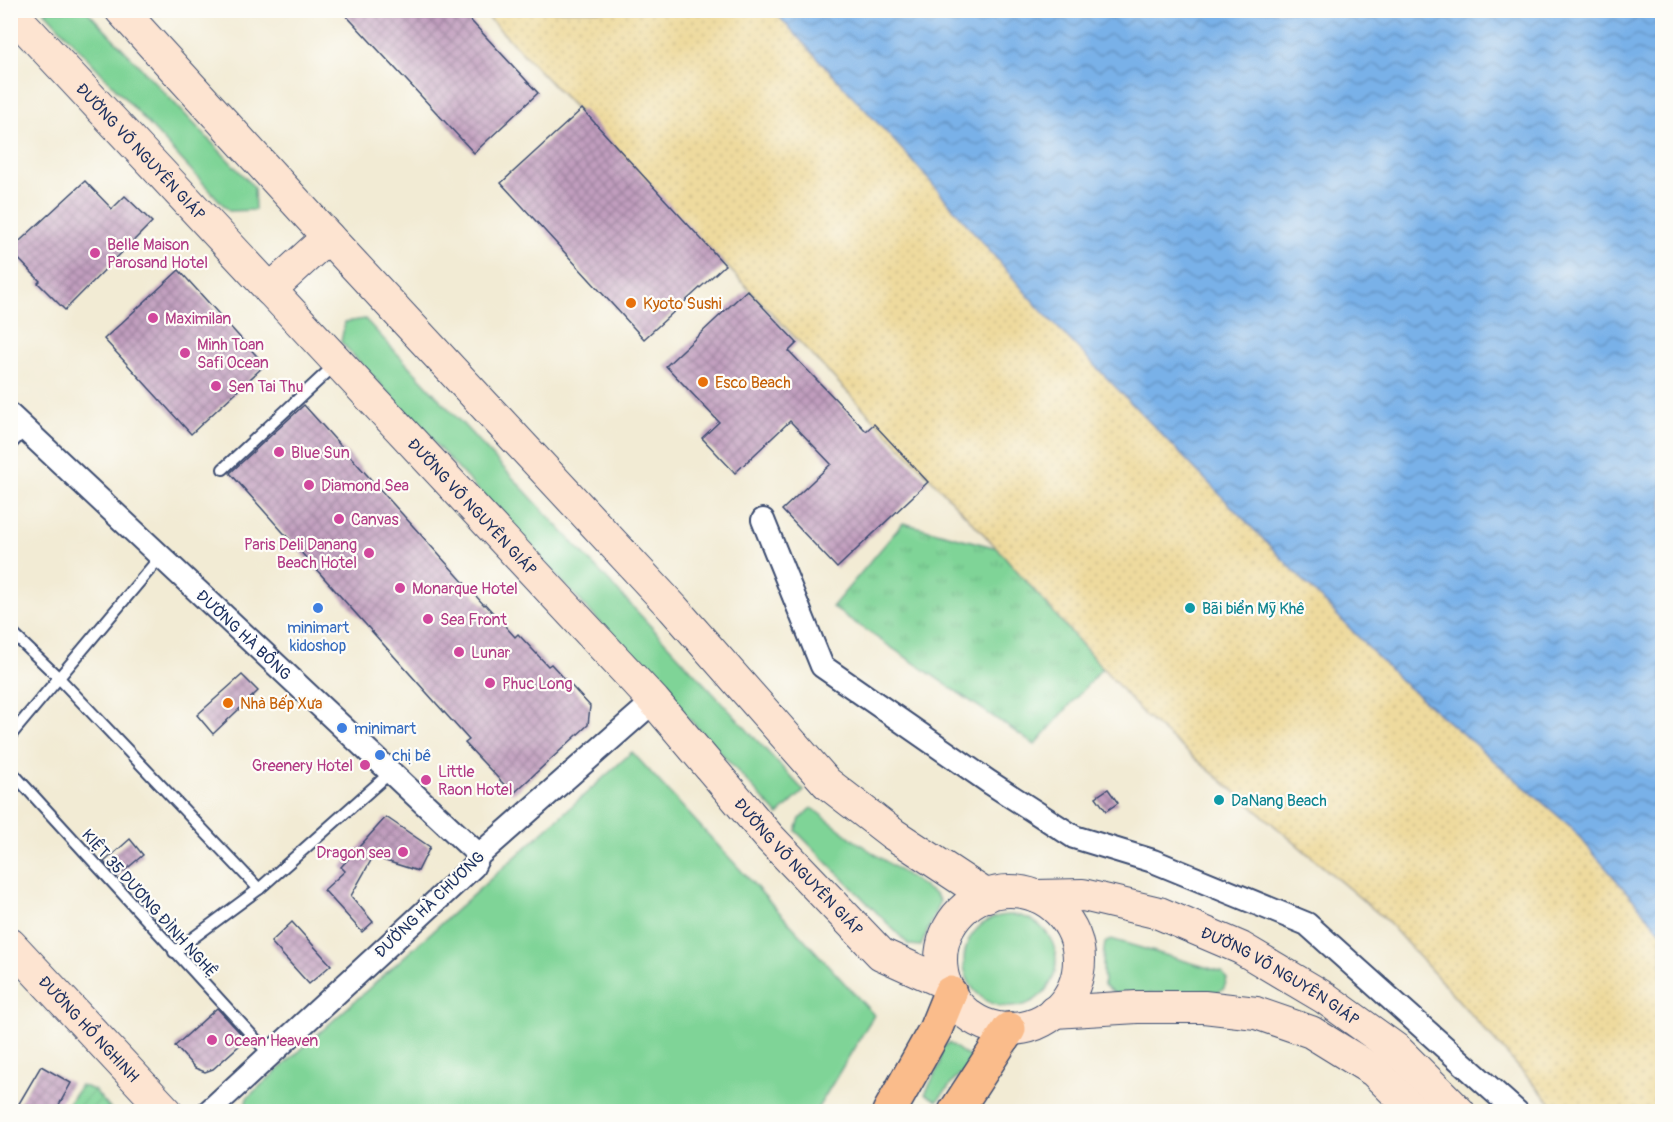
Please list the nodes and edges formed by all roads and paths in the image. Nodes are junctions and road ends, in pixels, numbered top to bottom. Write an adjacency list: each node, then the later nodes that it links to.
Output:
1 (121, 10): 3 (main road)
2 (10, 11): 4 (main road, ĐƯỜNG VÕ NGUYÊN GIÁP)
3 (328, 237): 4 (main road); 18 (main road)
4 (270, 290): 5 (main road, ĐƯỜNG VÕ NGUYÊN GIÁP)
5 (338, 363): 7 (lane); 12 (main road, ĐƯỜNG VÕ NGUYÊN GIÁP)
6 (16, 430): 9 (street, ĐƯỜNG HÀ BỔNG)
7 (223, 469)
8 (763, 520): 32 (street)
9 (161, 556): 11 (lane); 15 (street, ĐƯỜNG HÀ BỔNG)
10 (10, 631): 11 (lane)
11 (59, 678): 13 (lane); 17 (lane)
12 (654, 702): 16 (street, ĐƯỜNG HÀ CHƯƠNG); 22 (main road, ĐƯỜNG VÕ NGUYÊN GIÁP)
13 (10, 736)
14 (10, 770): 21 (lane, KIỆT 35 DƯƠNG ĐÌNH NGHỆ)
15 (391, 772): 16 (street, ĐƯỜNG HÀ BỔNG); 17 (lane)
16 (478, 866): 25 (street, ĐƯỜNG HÀ CHƯƠNG)
17 (259, 889): 21 (lane)
18 (987, 896): 19 (main road); 22 (main road)
19 (1036, 896): 23 (main road); 31 (main road, ĐƯỜNG VÕ NGUYÊN GIÁP)
20 (10, 944): 26 (main road, ĐƯỜNG HỒ NGHINH)
21 (174, 952): 25 (lane, KIỆT 35 DƯƠNG ĐÌNH NGHỆ)
22 (947, 988): 24 (main road); 28 (main road)
23 (1054, 1012): 24 (main road); 30 (main road, ĐƯỜNG VÕ NGUYÊN GIÁP)
24 (1009, 1029): 29 (main road)
25 (269, 1054): 27 (street, ĐƯỜNG HÀ CHƯƠNG)
26 (167, 1112)
27 (208, 1112)
28 (889, 1112)
29 (955, 1112)
30 (1415, 1112)
31 (1459, 1112)
32 (1517, 1112)

